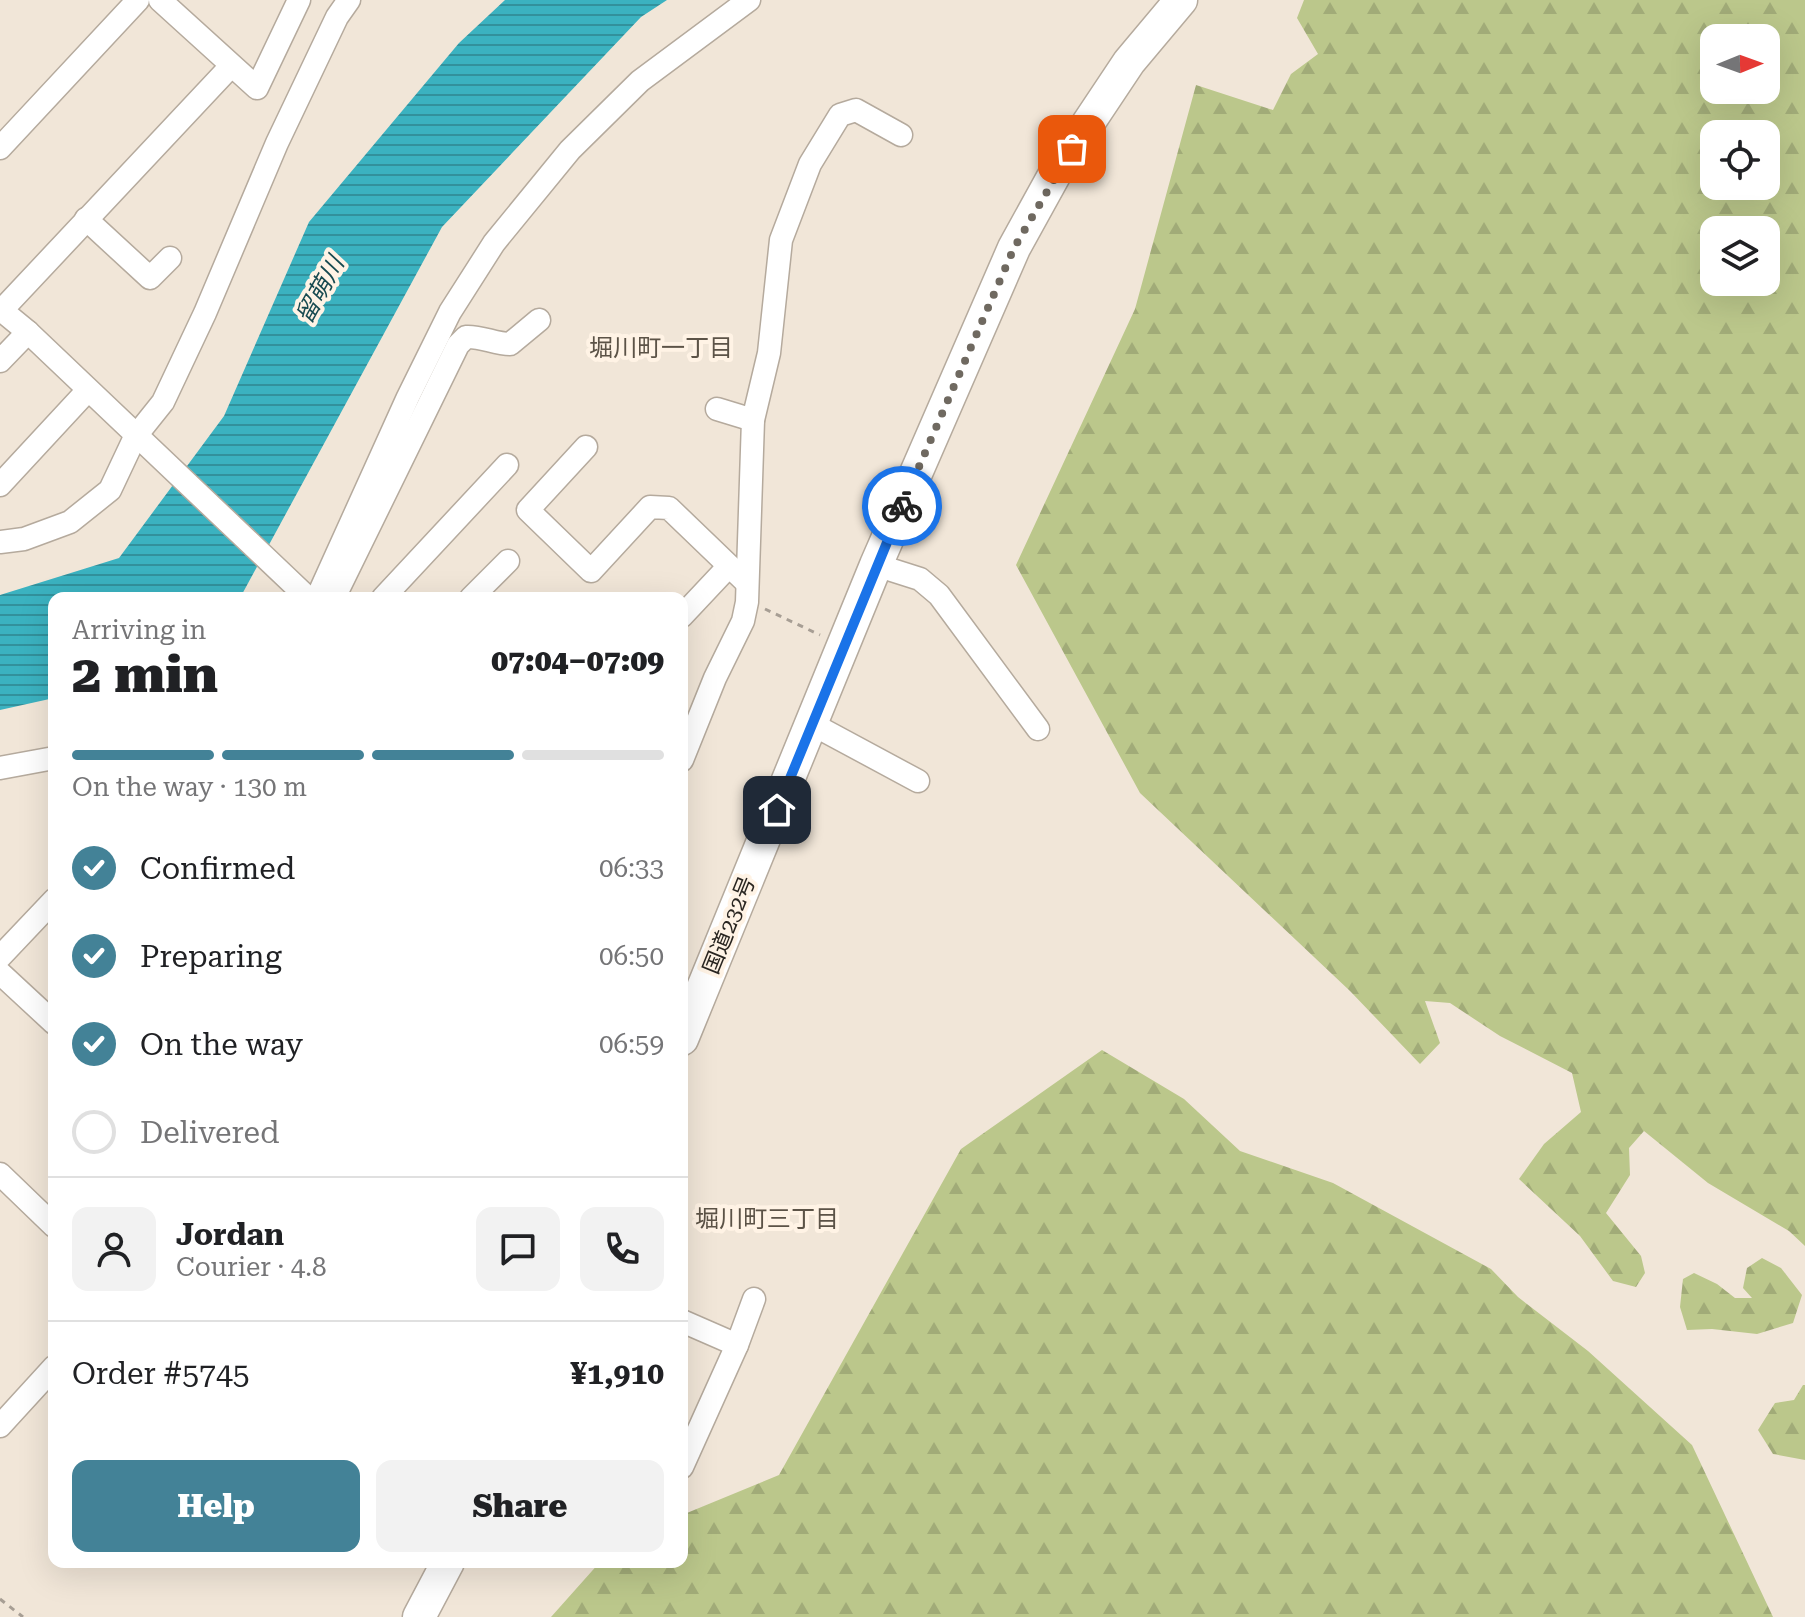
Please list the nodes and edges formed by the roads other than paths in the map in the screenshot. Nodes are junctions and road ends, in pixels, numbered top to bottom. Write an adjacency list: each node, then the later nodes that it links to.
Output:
1 (138, 0): 9 (street)
2 (160, 0): 7 (street)
3 (299, 0): 7 (street)
4 (349, 0): 19 (street)
5 (749, 0): 28 (street)
6 (1181, 0): 25 (highway, 国道232号)
7 (231, 66): 10 (street)
8 (901, 135): 18 (street)
9 (0, 148)
10 (86, 219): 11 (street); 12 (street)
11 (170, 258)
12 (1, 310): 14 (street)
13 (539, 320): 29 (street)
14 (28, 332): 15 (street); 16 (street)
15 (0, 361)
16 (88, 390): 19 (street); 22 (street)
17 (717, 409): 18 (street)
18 (753, 420): 32 (street)
19 (140, 441): 23 (street); 27 (street)
20 (586, 447): 26 (street)
21 (507, 465): 30 (street)
22 (0, 485)
23 (0, 542)
24 (508, 561): 31 (street)
25 (876, 565): 34 (highway, 国道232号); 35 (street)
26 (729, 566): 32 (street); 33 (street)
27 (302, 592)
28 (320, 592)
29 (337, 592)
30 (389, 592)
31 (477, 592)
32 (747, 592): 36 (street)
33 (688, 610)
34 (812, 724): 39 (street); 44 (highway, 国道232号)
35 (1038, 729)
36 (688, 745)
37 (48, 759): 38 (street)
38 (0, 768)
39 (918, 781)
40 (48, 906): 41 (street)
41 (0, 957)
42 (0, 973): 43 (street)
43 (48, 1017)
44 (688, 1024)
45 (0, 1174): 46 (street)
46 (48, 1220)
47 (754, 1299): 49 (street)
48 (688, 1324): 49 (street)
49 (737, 1345): 54 (street)
50 (48, 1374): 52 (street)
51 (48, 1387): 52 (street)
52 (31, 1393): 53 (street)
53 (0, 1426)
54 (689, 1433)
55 (445, 1568): 56 (highway)
56 (419, 1617)

